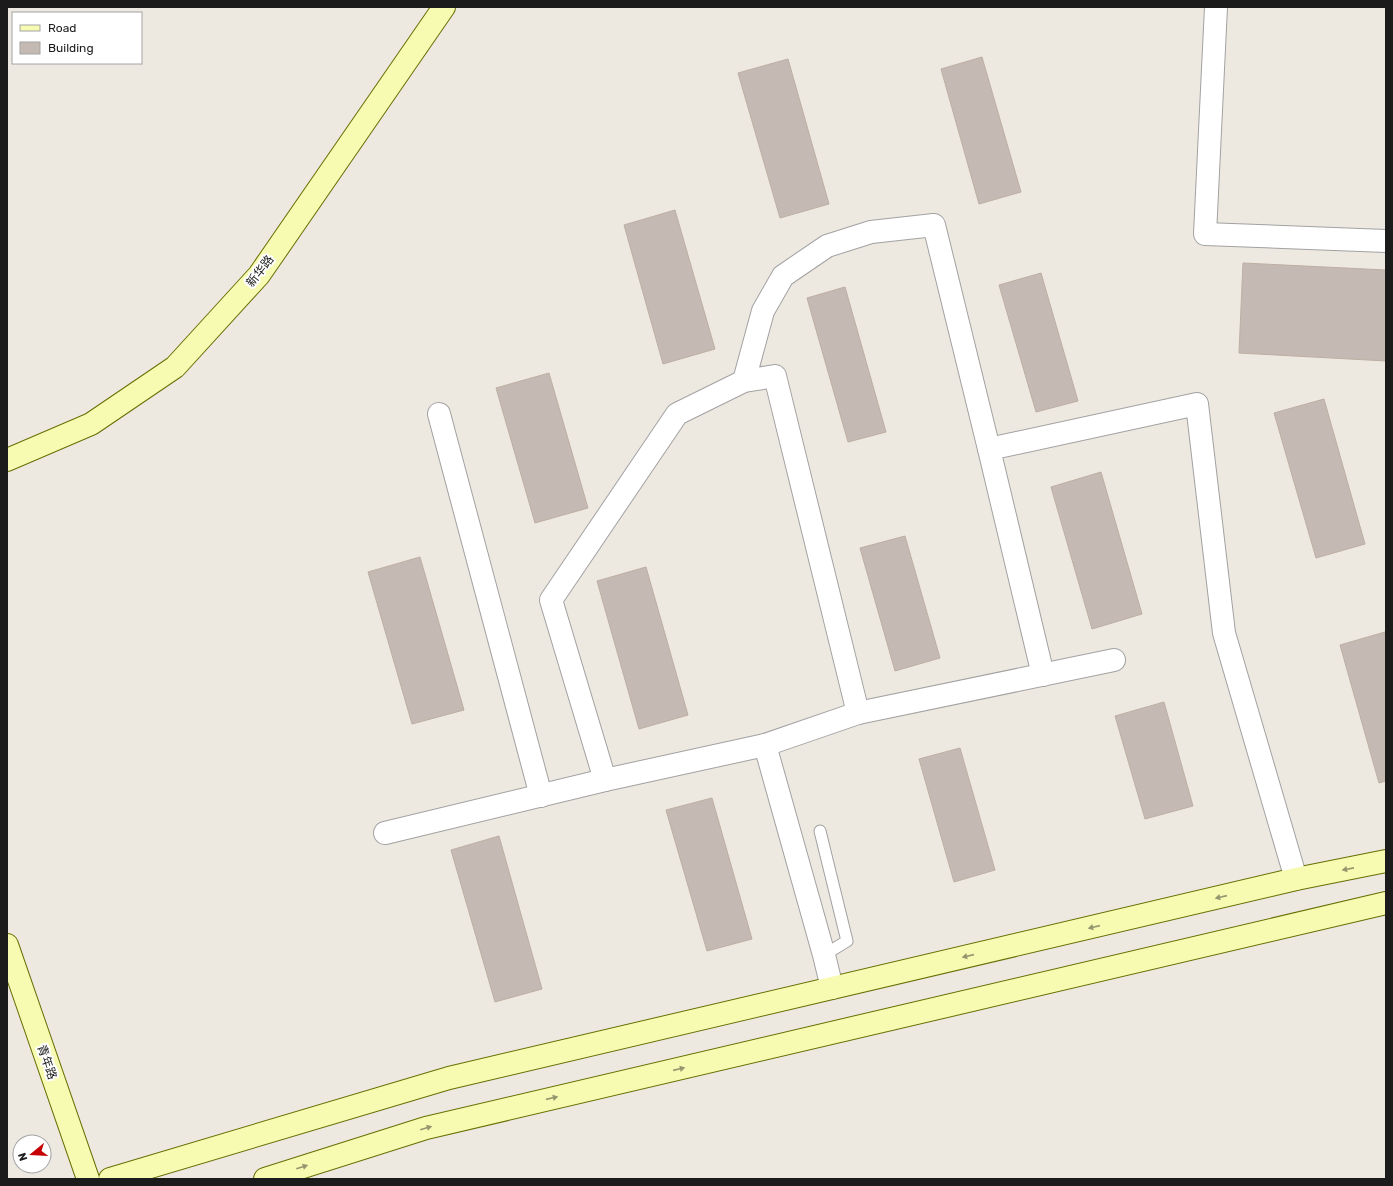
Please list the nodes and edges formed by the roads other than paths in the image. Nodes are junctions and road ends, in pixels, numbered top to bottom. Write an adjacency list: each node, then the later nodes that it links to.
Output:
1 (444, 7): 7 (main road, 新华路)
2 (1216, 7): 3 (street)
3 (1386, 242)
4 (744, 381): 6 (street); 10 (street); 12 (street)
5 (439, 414): 13 (street)
6 (990, 449): 9 (street); 17 (street)
7 (7, 460)
8 (1114, 660): 9 (street)
9 (1043, 675): 10 (street)
10 (858, 713): 11 (street)
11 (765, 746): 12 (street); 20 (street)
12 (605, 780): 13 (street)
13 (540, 796): 15 (street)
14 (820, 831): 20 (lane)
15 (384, 833)
16 (1386, 861): 17 (main road, one-way to 17)
17 (1296, 879): 21 (main road, one-way to 21)
18 (1386, 903): 24 (main road, one-way to 18)
19 (7, 945): 22 (main road, 青年路)
20 (824, 955): 21 (street)
21 (832, 988): 23 (main road)
22 (88, 1179)
23 (110, 1179)
24 (265, 1179)

